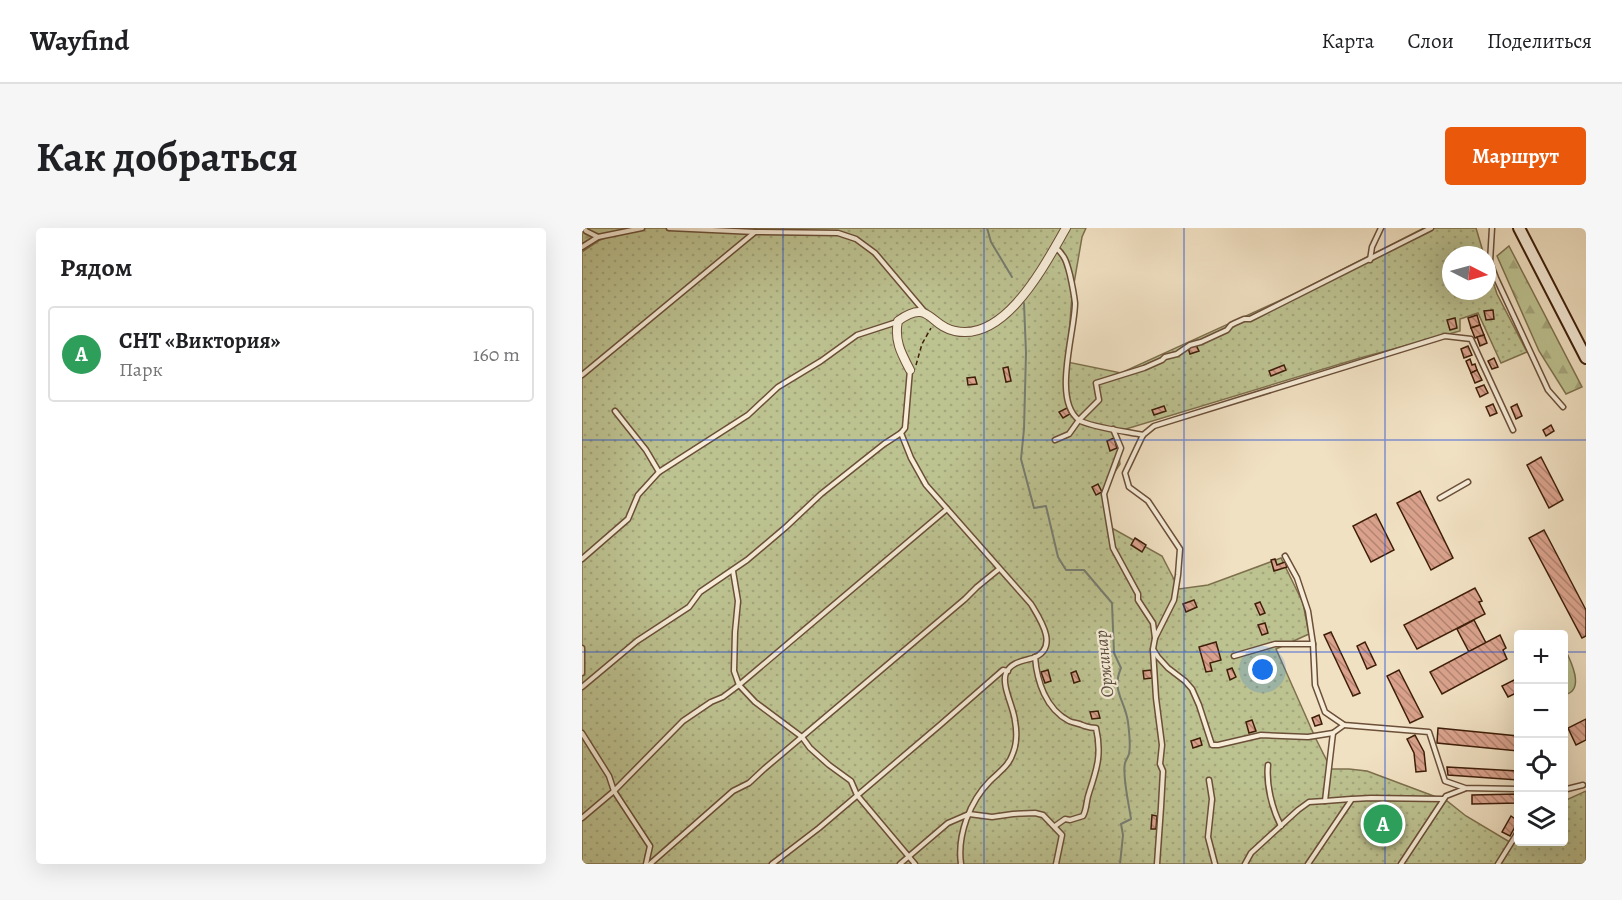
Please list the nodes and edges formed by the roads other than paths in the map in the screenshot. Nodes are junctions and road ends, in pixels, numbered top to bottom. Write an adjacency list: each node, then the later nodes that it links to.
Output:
1 (584, 228): 10 (lane)
2 (642, 228): 10 (lane)
3 (669, 228): 9 (lane)
4 (1066, 228): 11 (street)
5 (1381, 228): 13 (lane)
6 (1431, 228): 13 (lane)
7 (1492, 228): 19 (lane)
8 (1519, 228): 16 (main road)
9 (755, 232): 14 (lane); 18 (lane)
10 (598, 237): 12 (lane)
11 (1055, 247): 14 (street); 21 (lane)
12 (582, 248)
13 (1370, 260): 21 (lane)
14 (927, 314): 15 (street)
15 (898, 321): 17 (street); 27 (lane)
16 (1586, 358)
17 (912, 370): 24 (lane)
18 (582, 375)
19 (1563, 407)
20 (615, 411): 27 (lane)
21 (1079, 420): 22 (lane); 26 (lane)
22 (1113, 429): 25 (lane); 35 (lane)
23 (1514, 430): 25 (lane)
24 (901, 433): 30 (lane); 34 (lane)
25 (1143, 435): 35 (lane)
26 (1055, 440)
27 (659, 472): 32 (lane)
28 (1468, 482): 29 (lane)
29 (1440, 498)
30 (947, 509): 33 (lane); 43 (lane)
31 (1285, 556): 36 (lane)
32 (582, 559)
33 (999, 569): 40 (lane); 48 (lane)
34 (733, 571): 43 (lane); 44 (lane)
35 (1155, 639): 38 (lane)
36 (1313, 644): 39 (lane); 45 (lane)
37 (582, 648): 42 (lane)
38 (1153, 649): 47 (lane); 72 (lane)
39 (1234, 656)
40 (1035, 657): 41 (lane); 62 (lane)
41 (1008, 671): 56 (lane); 60 (lane)
42 (582, 673)
43 (739, 685): 48 (lane); 55 (lane)
44 (582, 687)
45 (1344, 725): 47 (lane); 52 (lane)
46 (582, 733): 55 (lane)
47 (1333, 734): 59 (lane)
48 (802, 737): 56 (lane); 66 (lane)
49 (1268, 765): 63 (lane)
50 (1209, 780): 73 (lane)
51 (1583, 785): 54 (lane)
52 (1465, 788): 53 (lane); 58 (lane)
53 (1514, 789)
54 (1568, 789)
55 (614, 791): 61 (lane); 66 (lane)
56 (857, 795): 65 (lane); 67 (lane)
57 (1352, 799): 58 (lane); 59 (lane); 75 (lane)
58 (1443, 799): 76 (lane)
59 (1325, 801): 63 (lane)
60 (969, 814): 62 (lane); 65 (lane); 70 (lane)
61 (582, 818)
62 (1055, 826): 71 (lane)
63 (1281, 826): 74 (lane)
64 (1514, 838): 77 (lane)
65 (909, 856): 68 (lane); 69 (lane)
66 (648, 864)
67 (772, 864)
68 (900, 864)
69 (915, 864)
70 (961, 864)
71 (1056, 864)
72 (1157, 864)
73 (1215, 864)
74 (1245, 864)
75 (1308, 864)
76 (1401, 864)
77 (1498, 864)

